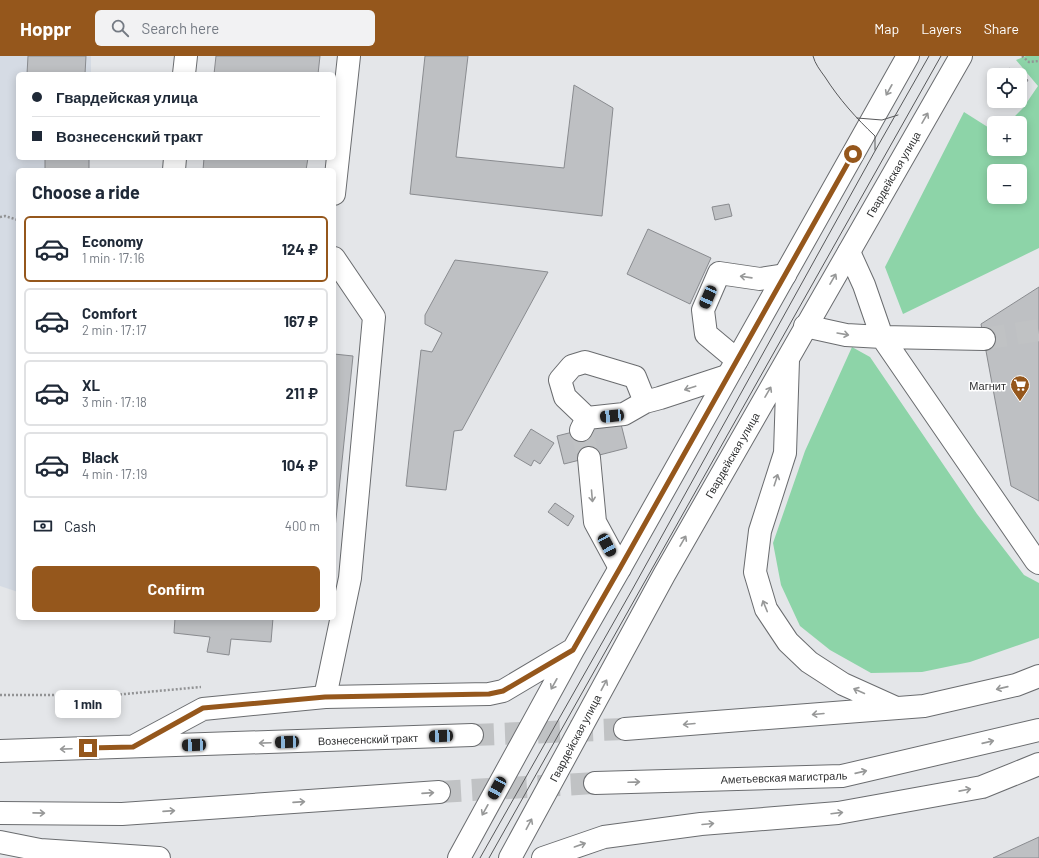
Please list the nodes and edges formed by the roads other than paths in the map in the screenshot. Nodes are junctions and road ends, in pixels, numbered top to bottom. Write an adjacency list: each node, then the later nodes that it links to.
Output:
1 (186, 56): 5 (main road)
2 (349, 56): 6 (main road)
3 (908, 56): 9 (main road, one-way to 9)
4 (961, 56): 7 (main road, Гвардейская улица, one-way to 4)
5 (184, 72)
6 (336, 176)
7 (849, 252): 10 (main road, Гвардейская улица, one-way to 7); 11 (main road)
8 (336, 261): 19 (main road)
9 (785, 275): 14 (main road); 14 (main road, one-way to 14)
10 (805, 326): 11 (main road, one-way to 11); 13 (main road, Гвардейская улица)
11 (882, 337): 12 (main road); 17 (main road)
12 (984, 339)
13 (788, 358): 23 (main road, one-way to 13); 36 (main road, Гвардейская улица, one-way to 13)
14 (732, 368): 15 (main road, one-way to 15); 18 (main road)
15 (645, 402): 15 (main road)
16 (589, 458): 18 (main road, one-way to 18)
17 (1039, 563)
18 (620, 568): 20 (main road)
19 (342, 578): 22 (main road)
20 (573, 650): 22 (main road); 35 (main road, one-way to 35)
21 (1039, 676): 23 (main road, one-way to 23)
22 (325, 697): 27 (main road)
23 (894, 707): 24 (main road, one-way to 24)
24 (625, 729)
25 (1039, 730): 30 (main road, Аметьевская магистраль, one-way to 25)
26 (472, 735): 27 (main road, Вознесенский тракт, one-way to 27)
27 (133, 747): 28 (main road, Вознесенский тракт, one-way to 28)
28 (0, 751)
29 (1039, 764): 37 (main road, one-way to 29)
30 (595, 783)
31 (440, 792): 32 (main road, one-way to 31)
32 (0, 813)
33 (0, 842): 34 (main road)
34 (159, 858)
35 (458, 858)
36 (510, 858)
37 (543, 858)

